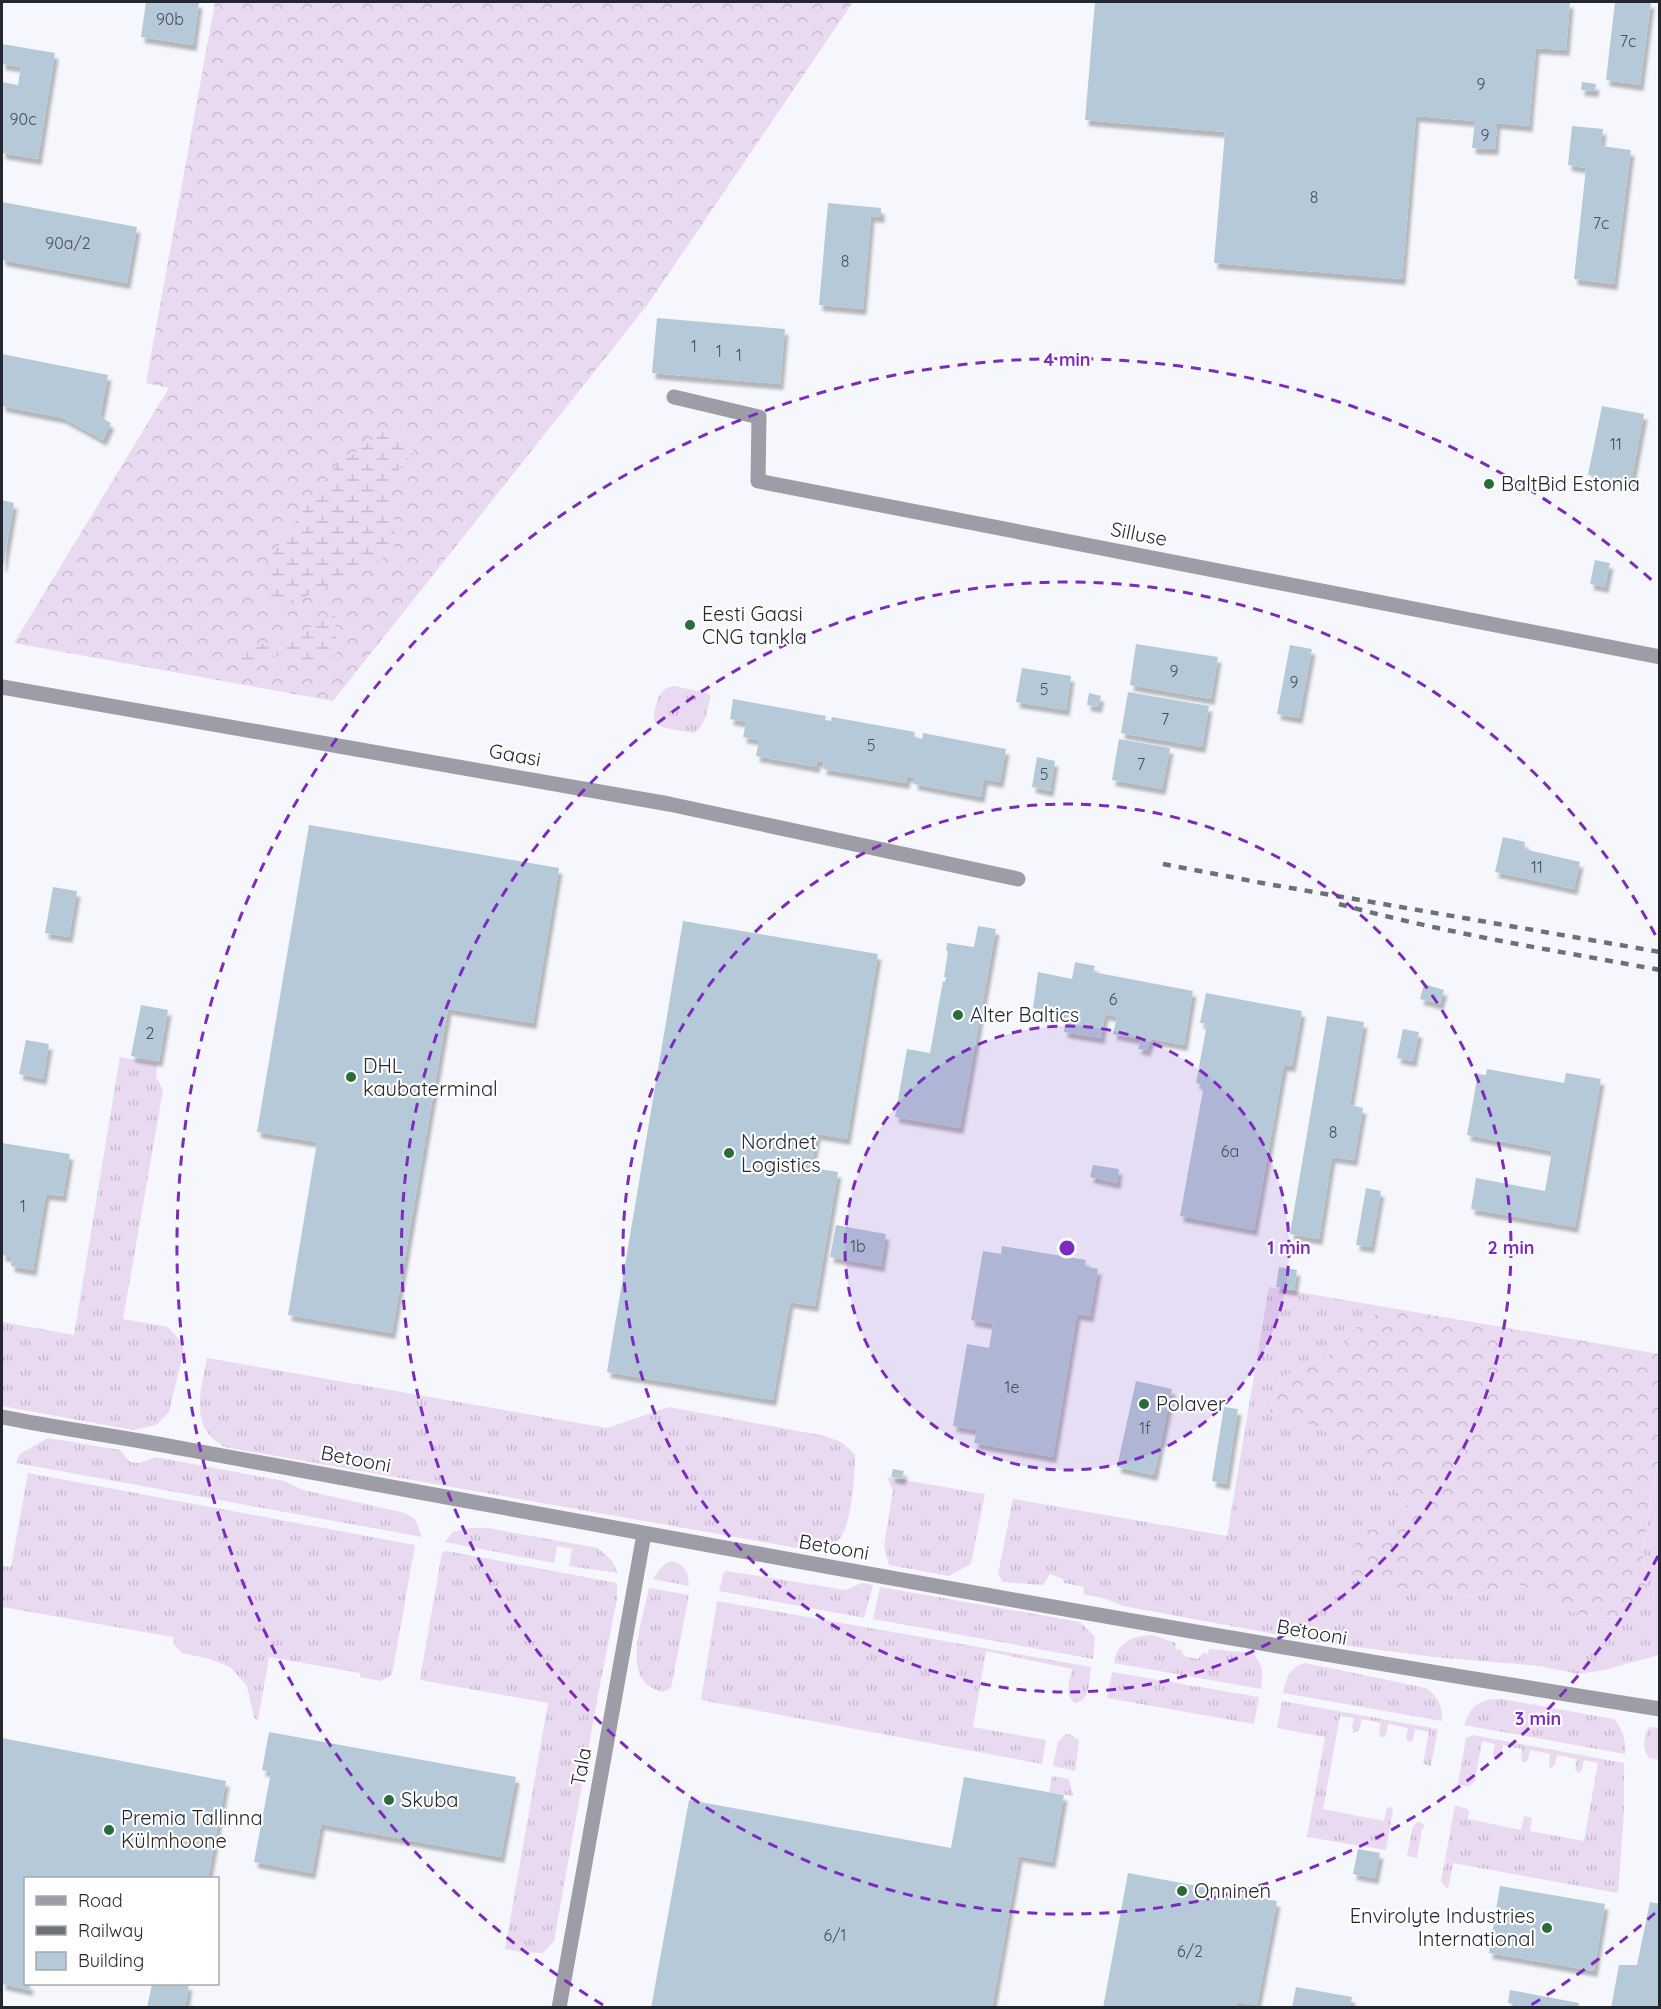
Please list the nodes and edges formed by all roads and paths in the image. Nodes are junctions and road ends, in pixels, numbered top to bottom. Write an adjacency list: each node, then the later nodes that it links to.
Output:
1 (674, 397): 2 (street, Silluse)
2 (1659, 657)
3 (2, 687): 4 (street, Gaasi)
4 (1018, 879)
5 (2, 1418): 6 (street, Betooni)
6 (644, 1534): 7 (street, Betooni); 8 (street, Tala)
7 (1659, 1709)
8 (559, 2007)

